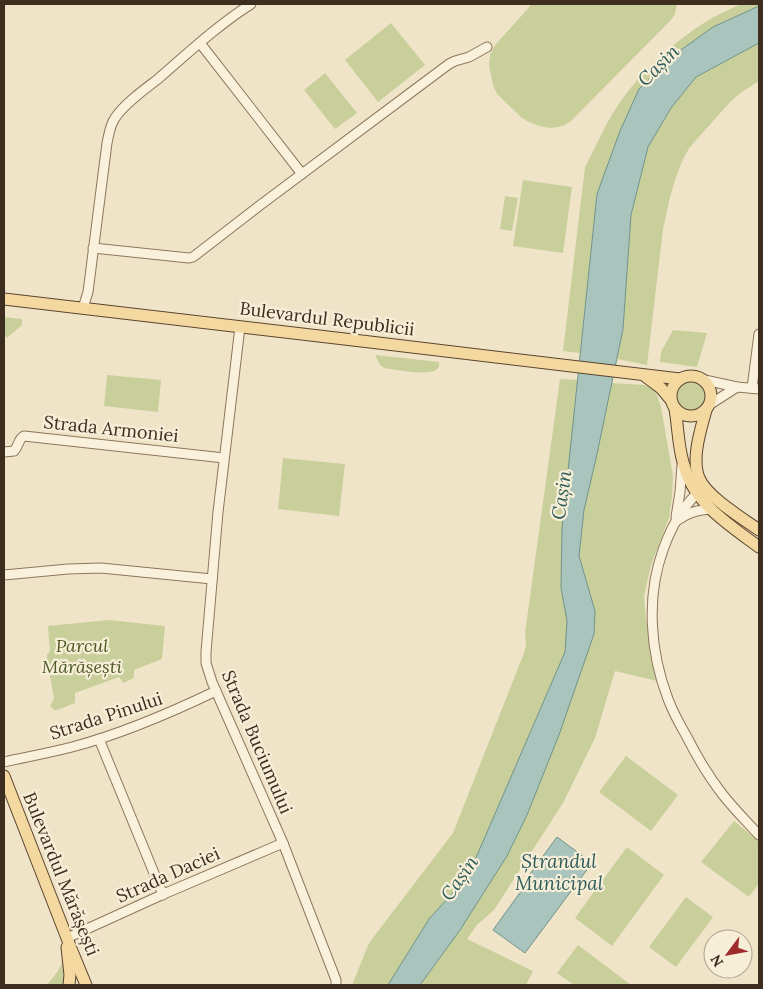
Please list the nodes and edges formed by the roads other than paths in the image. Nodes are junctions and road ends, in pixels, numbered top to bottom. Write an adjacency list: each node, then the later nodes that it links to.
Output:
1 (251, 4): 2 (street)
2 (200, 43): 4 (street); 5 (street)
3 (487, 47): 4 (street)
4 (302, 174): 5 (street)
5 (93, 248): 7 (street)
6 (4, 299): 7 (main road, Bulevardul Republicii)
7 (83, 308): 8 (main road, Bulevardul Republicii)
8 (240, 327): 10 (main road, Bulevardul Republicii); 18 (street, Strada Buciumului)
9 (759, 334): 14 (street)
10 (644, 375): 12 (main road, Bulevardul Republicii); 15 (main road)
11 (700, 379): 12 (main road); 13 (street); 16 (main road)
12 (680, 380): 15 (main road)
13 (736, 387): 14 (street); 16 (street)
14 (756, 388)
15 (673, 404): 16 (main road); 19 (main road)
16 (707, 407): 20 (main road)
17 (4, 452): 18 (street, Strada Armoniei)
18 (224, 458): 28 (street, Strada Buciumului)
19 (682, 460): 20 (main road); 23 (street)
20 (700, 490): 21 (main road); 22 (main road); 23 (street)
21 (712, 509): 23 (street); 24 (main road)
22 (734, 512): 24 (main road); 25 (main road)
23 (676, 522): 34 (street)
24 (726, 522): 26 (main road)
25 (759, 530)
26 (759, 546)
27 (4, 575): 28 (street)
28 (212, 579): 29 (street, Strada Buciumului)
29 (216, 690): 30 (street, Strada Pinului); 35 (street, Strada Buciumului)
30 (99, 739): 31 (street, Strada Pinului); 36 (street)
31 (4, 762)
32 (4, 776): 33 (main road, Bulevardul Mărășești)
33 (6, 792): 37 (main road, Bulevardul Mărășești)
34 (759, 835)
35 (283, 843): 36 (street, Strada Daciei); 39 (street, Strada Buciumului)
36 (163, 895): 37 (street, Strada Daciei)
37 (67, 938): 38 (main road, Bulevardul Mărășești); 40 (main road)
38 (72, 951): 41 (main road); 42 (main road, Bulevardul Mărășești)
39 (336, 983)
40 (69, 985)
41 (75, 985)
42 (86, 985)

